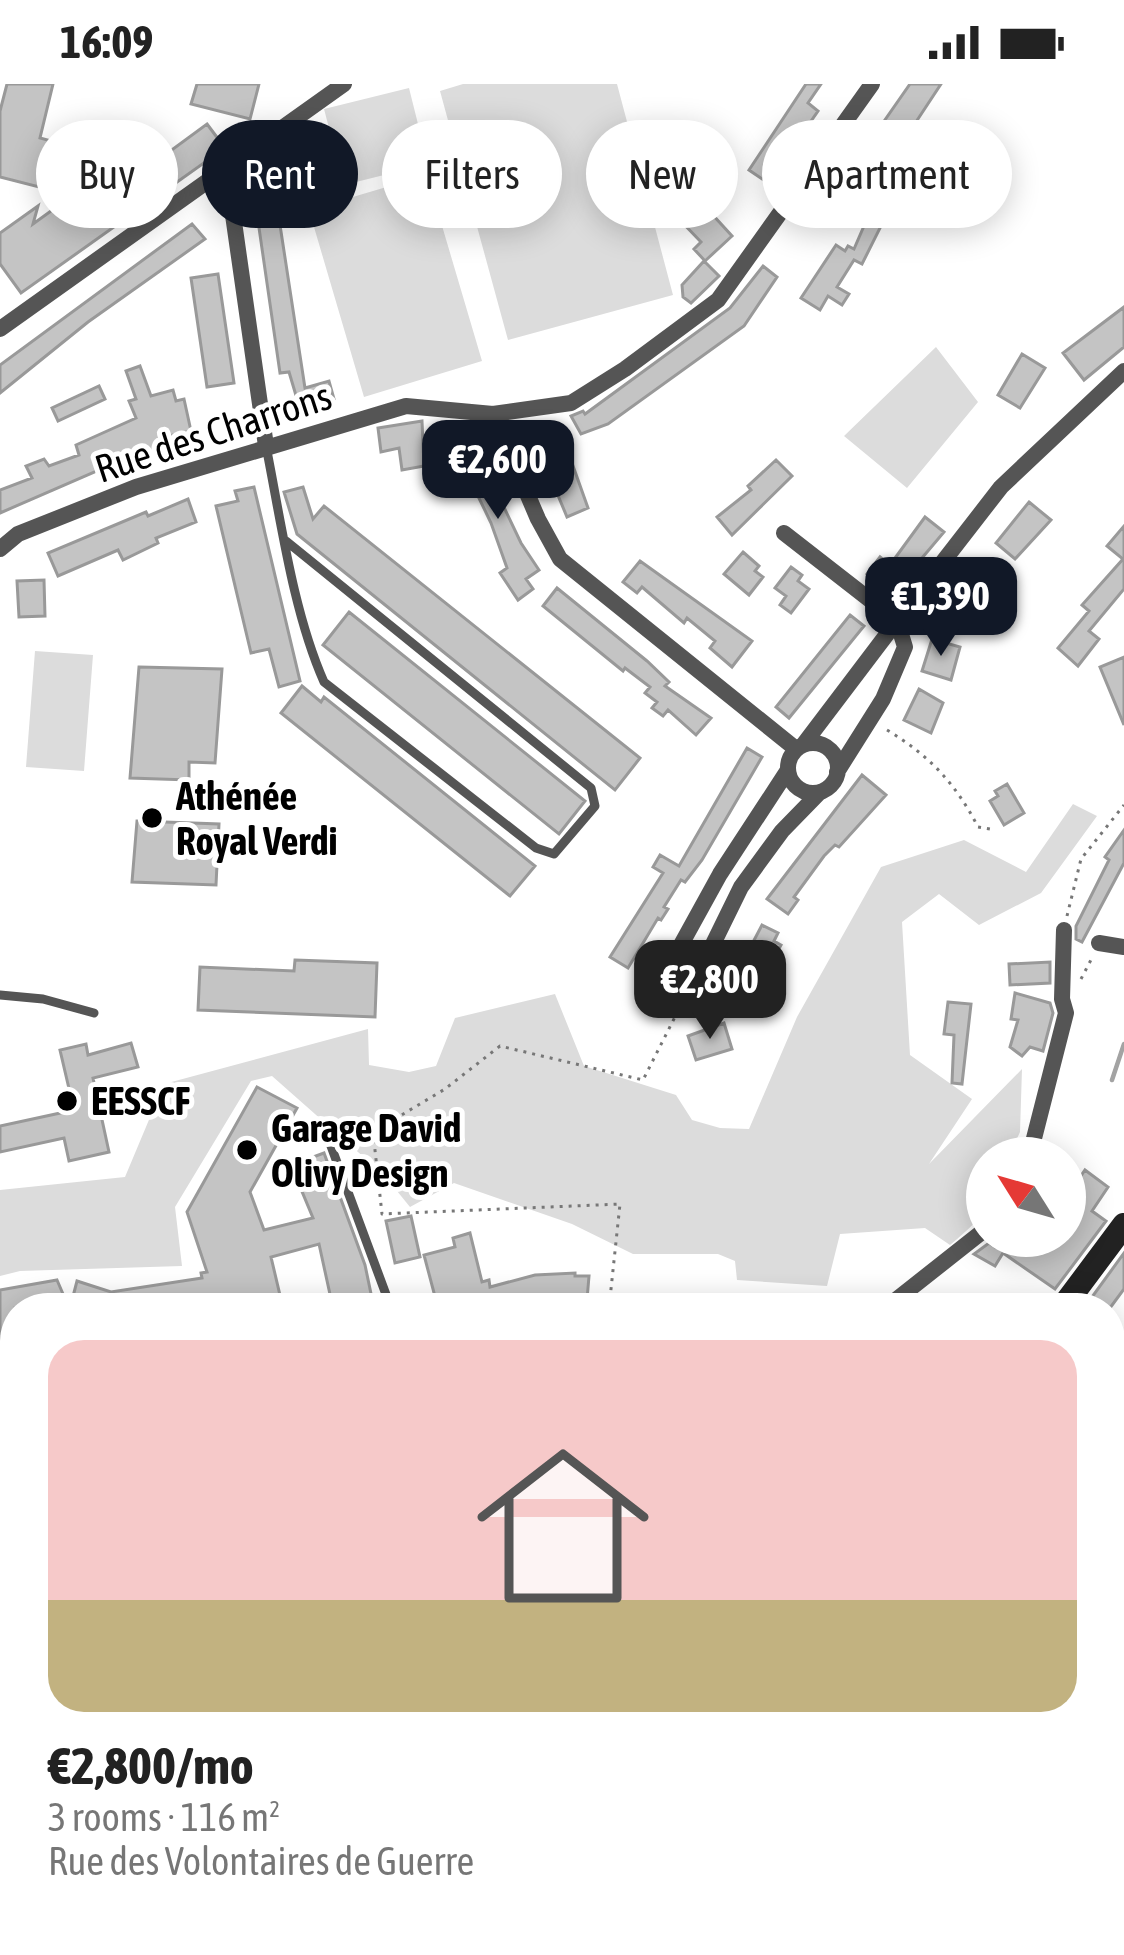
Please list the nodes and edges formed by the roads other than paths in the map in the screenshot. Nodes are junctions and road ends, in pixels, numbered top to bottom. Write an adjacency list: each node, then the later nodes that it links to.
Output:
1 (344, 84): 3 (street)
2 (872, 84): 8 (street, Rue des Charrons)
3 (295, 120)
4 (202, 187): 6 (street)
5 (235, 228): 9 (street)
6 (0, 329)
7 (1124, 371): 13 (street)
8 (494, 414): 9 (street, Rue des Charrons); 14 (street)
9 (266, 446): 11 (lane); 12 (street, Rue des Charrons)
10 (784, 533): 13 (street)
11 (286, 541): 11 (lane)
12 (0, 549)
13 (897, 621): 14 (street); 16 (street)
14 (800, 747): 15 (street); 16 (street)
15 (788, 770): 17 (street); 18 (street)
16 (837, 772): 17 (street)
17 (820, 792): 19 (street)
18 (720, 874): 19 (street); 19 (street)
19 (742, 887)
20 (1064, 930): 25 (street)
21 (1099, 944): 22 (street)
22 (1124, 947)
23 (0, 995): 24 (lane)
24 (94, 1013)
25 (1034, 1137)
26 (328, 1138): 29 (lane)
27 (1124, 1225): 31 (main road)
28 (966, 1245): 30 (street)
29 (385, 1293)
30 (905, 1293)
31 (1073, 1293)

